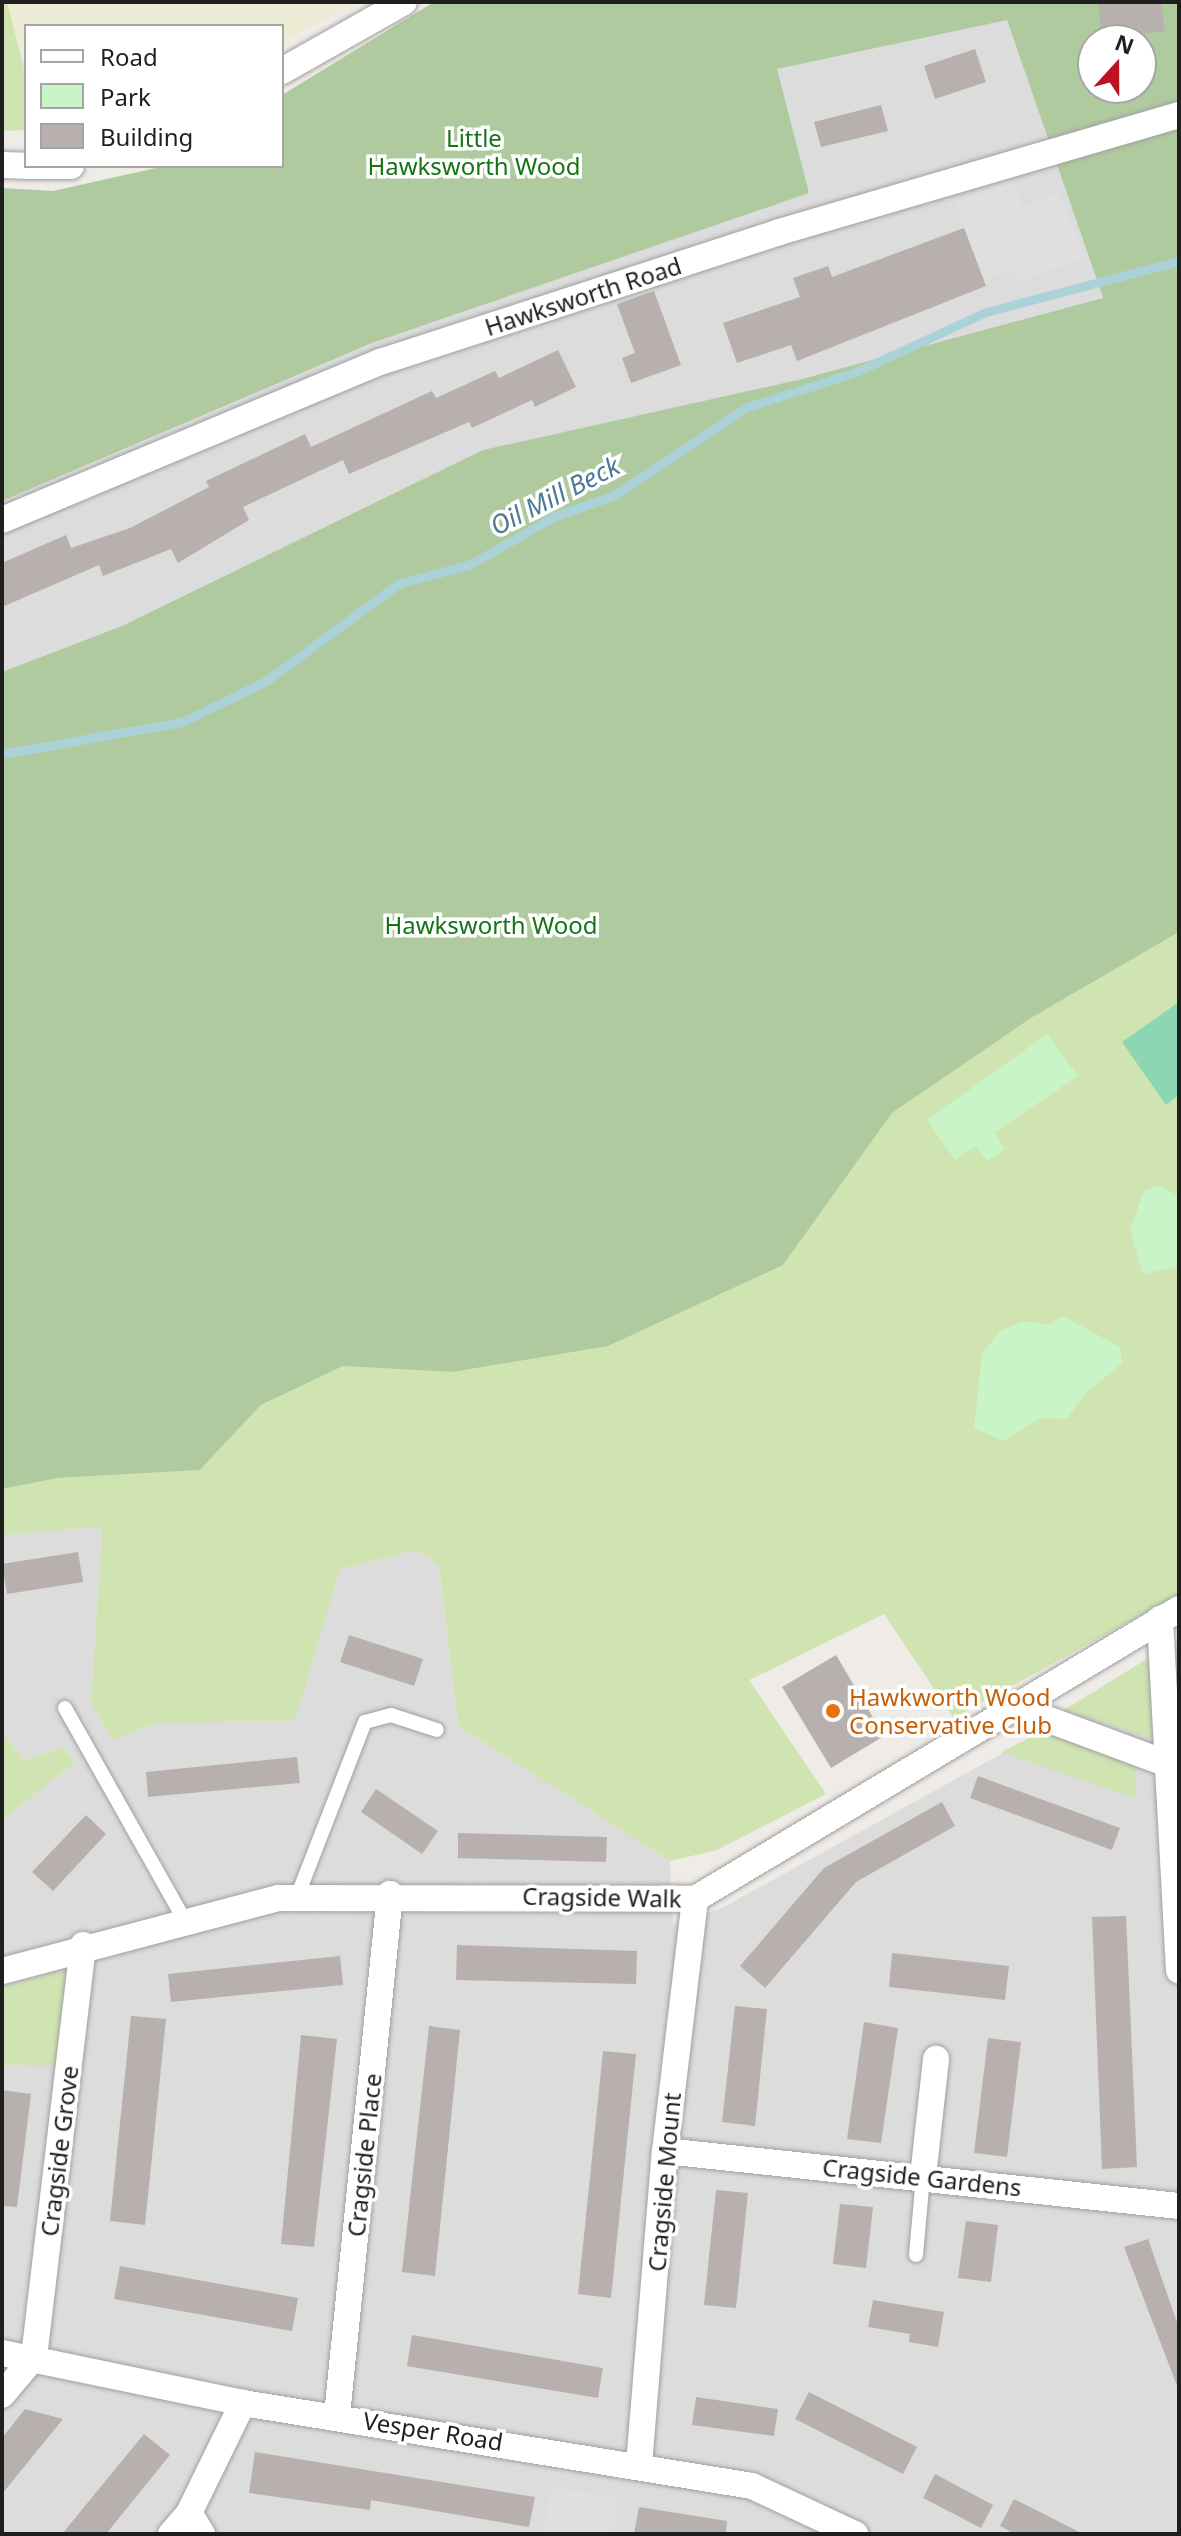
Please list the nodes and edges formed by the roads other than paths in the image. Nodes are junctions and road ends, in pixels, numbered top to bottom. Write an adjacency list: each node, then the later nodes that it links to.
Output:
1 (404, 2): 2 (street)
2 (284, 70)
3 (1179, 115): 6 (street, Hawksworth Road)
4 (2, 165): 5 (street)
5 (24, 166)
6 (2, 520)
7 (1170, 1614): 9 (street, Cragside Walk); 11 (street)
8 (65, 1708): 15 (lane)
9 (1020, 1709): 11 (street); 14 (street, Cragside Walk)
10 (437, 1730): 13 (lane)
11 (1173, 1766): 17 (street)
12 (390, 1894): 13 (street, Cragside Walk); 14 (street, Cragside Walk); 28 (street, Cragside Place)
13 (297, 1897): 15 (street, Cragside Walk)
14 (695, 1899): 20 (street, Cragside Mount)
15 (185, 1921): 16 (street, Cragside Walk)
16 (83, 1945): 18 (street, Cragside Walk); 25 (street, Cragside Grove)
17 (1179, 1970)
18 (2, 1971)
19 (936, 2059): 21 (street)
20 (665, 2151): 21 (street, Cragside Gardens); 29 (street, Cragside Mount)
21 (923, 2177): 22 (street, Cragside Gardens); 23 (lane)
22 (1179, 2206)
23 (916, 2255)
24 (2, 2353): 25 (street, Vesper Road)
25 (34, 2357): 26 (street); 27 (street, Vesper Road)
26 (2, 2395)
27 (243, 2403): 28 (street, Vesper Road); 30 (street)
28 (337, 2415): 29 (street, Vesper Road)
29 (639, 2465): 32 (street, Vesper Road)
30 (196, 2524): 31 (street)
31 (171, 2534)
32 (855, 2534)

